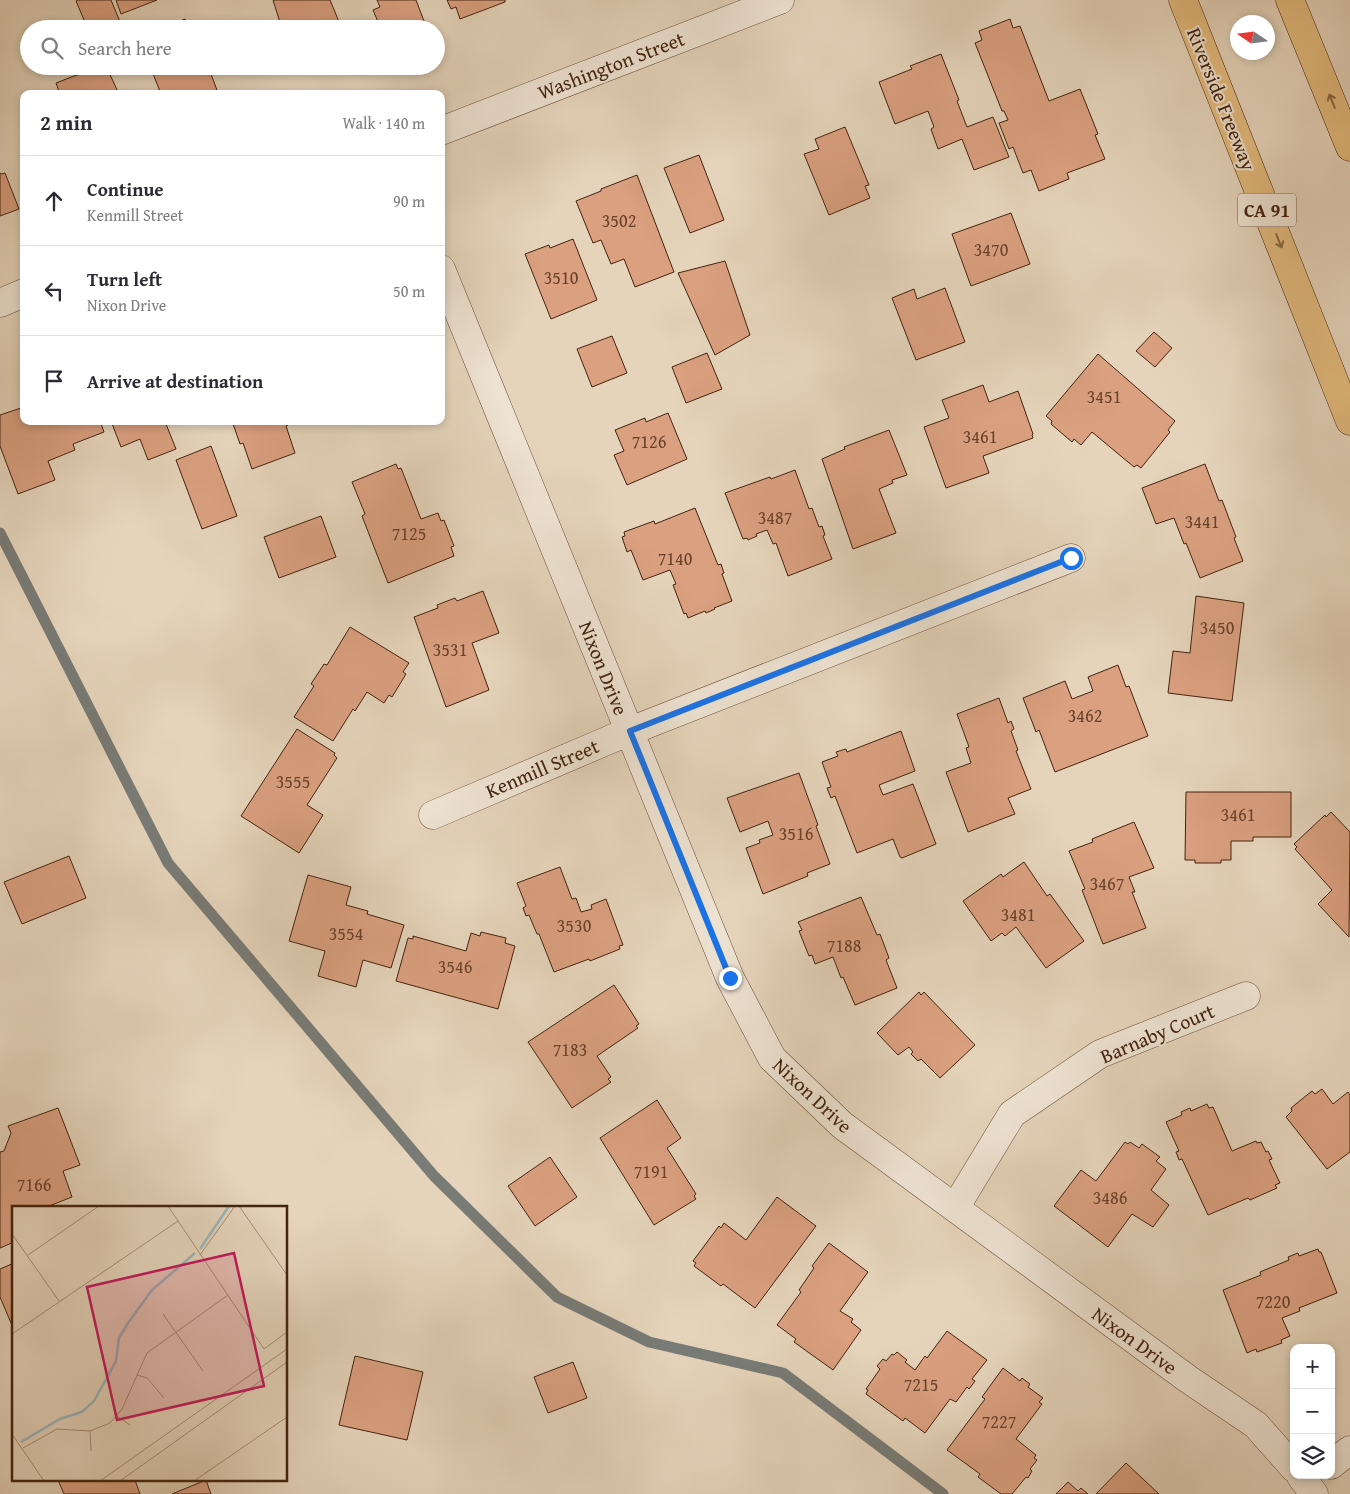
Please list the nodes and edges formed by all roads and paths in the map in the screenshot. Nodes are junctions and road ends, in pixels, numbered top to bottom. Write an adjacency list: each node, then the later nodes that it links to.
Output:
1 (780, 0): 4 (street, Washington Street)
2 (1183, 0): 9 (highway, Riverside Freeway / CA 91, one-way to 9)
3 (1290, 0): 5 (highway, one-way to 3)
4 (445, 129)
5 (1350, 147)
6 (445, 279): 11 (street, Nixon Drive)
7 (20, 295): 8 (street)
8 (0, 303)
9 (1350, 420)
10 (1071, 558): 11 (street, Kenmill Street)
11 (630, 731): 12 (street, Kenmill Street); 14 (street, Nixon Drive)
12 (433, 815)
13 (1246, 996): 14 (street, Barnaby Court)
14 (955, 1208): 16 (street, Nixon Drive)
15 (1350, 1450): 17 (street)
16 (1290, 1461)
17 (1335, 1462)

